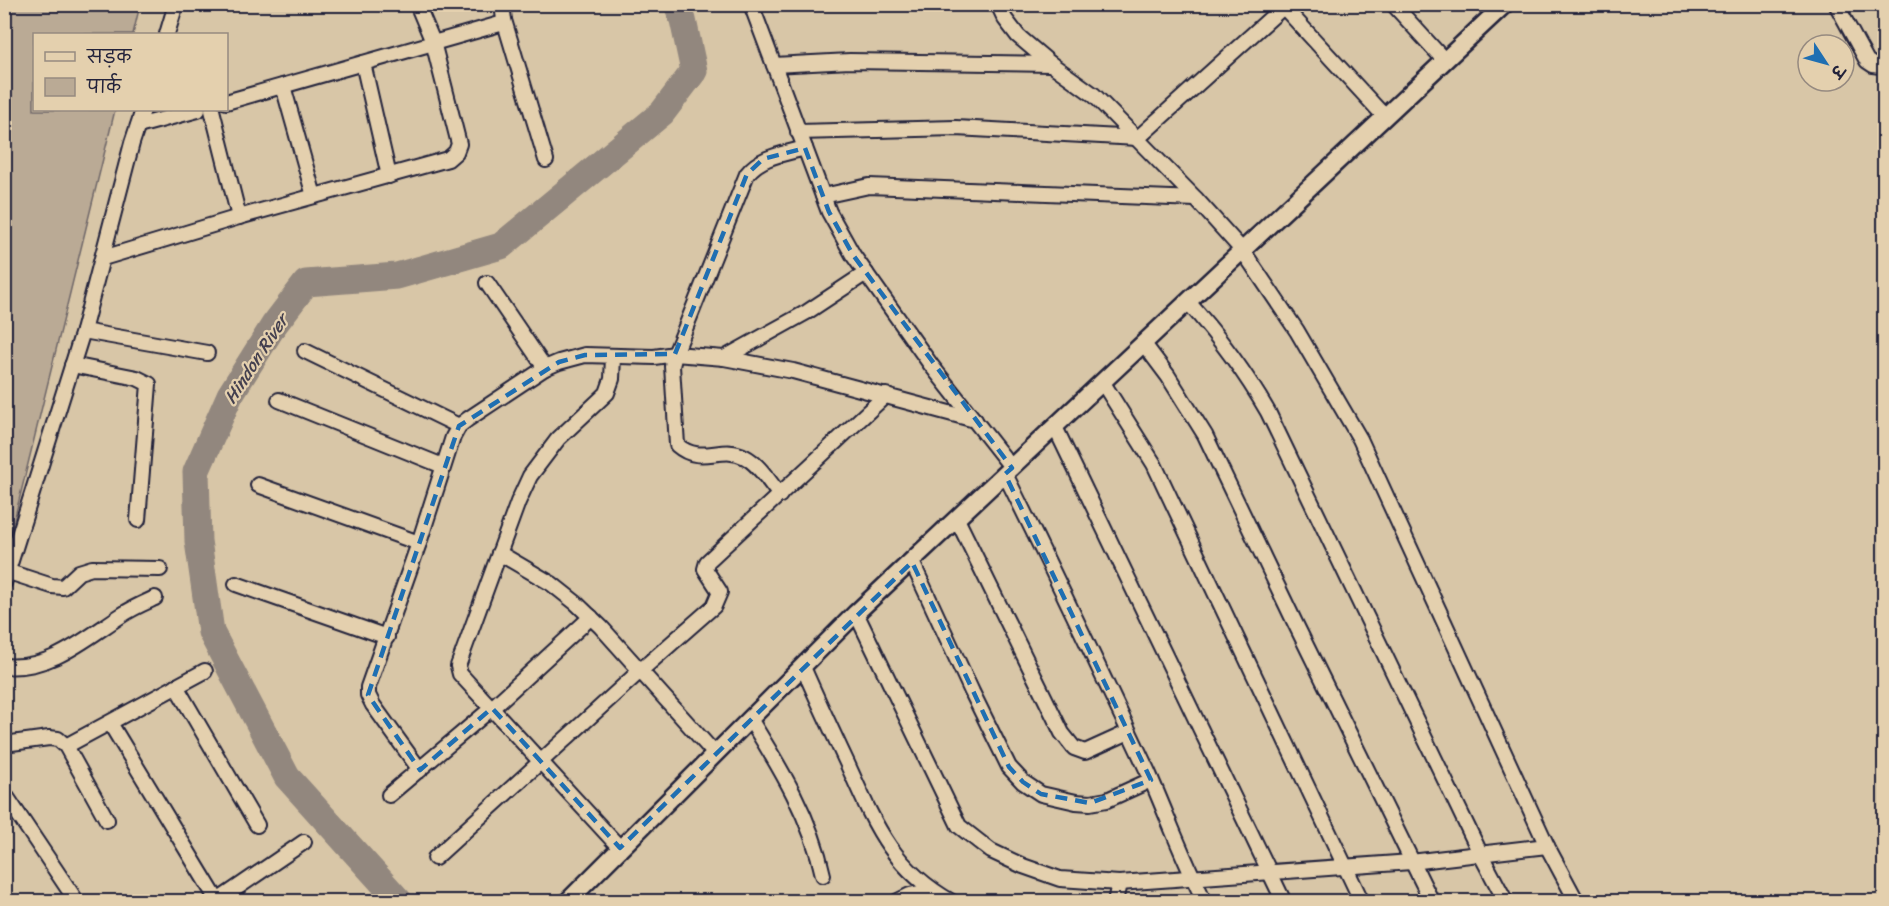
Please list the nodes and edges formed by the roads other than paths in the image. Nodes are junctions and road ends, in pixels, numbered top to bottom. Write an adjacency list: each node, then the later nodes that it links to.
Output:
1 (176, 4): 11 (street)
2 (417, 4): 12 (street)
3 (502, 4): 10 (street)
4 (751, 4): 17 (street)
5 (998, 4): 16 (street)
6 (1393, 4): 13 (street)
7 (1836, 4): 15 (street)
8 (1282, 6): 23 (street); 26 (street)
9 (1502, 6): 13 (street)
10 (504, 20): 12 (street); 28 (street)
11 (167, 33)
12 (433, 42): 14 (street); 29 (street)
13 (1445, 61): 23 (street)
14 (363, 63): 18 (street); 29 (street)
15 (1884, 63)
16 (1052, 64): 17 (street); 26 (street)
17 (774, 65): 25 (street)
18 (283, 86): 19 (street); 30 (street)
19 (228, 101)
20 (143, 111): 24 (street)
21 (194, 111): 24 (street)
22 (212, 111): 33 (street)
23 (1386, 117): 34 (street)
24 (138, 126): 35 (street)
25 (798, 132): 26 (street); 27 (street)
26 (1138, 138): 32 (street)
27 (805, 148): 31 (street); 43 (street)
28 (546, 160)
29 (389, 176): 30 (street)
30 (314, 196): 33 (street)
31 (823, 196): 32 (street); 36 (street)
32 (1196, 199): 34 (street)
33 (239, 217): 35 (street)
34 (1243, 251): 38 (street); 90 (street)
35 (103, 258): 39 (street)
36 (866, 273): 45 (street); 51 (street)
37 (487, 284): 47 (street)
38 (1188, 302): 40 (street); 92 (street)
39 (83, 331): 42 (street); 46 (street)
40 (1144, 344): 48 (street); 94 (street)
41 (305, 351): 52 (street)
42 (207, 353)
43 (675, 354): 44 (street); 45 (street); 57 (street)
44 (613, 357): 47 (street); 61 (street)
45 (724, 358): 49 (street)
46 (72, 365): 59 (street); 64 (street)
47 (545, 369): 52 (street)
48 (1103, 384): 53 (street); 95 (street)
49 (886, 396): 51 (street); 57 (street)
50 (279, 400): 54 (street)
51 (975, 420): 55 (street)
52 (459, 426): 54 (street)
53 (1055, 427): 55 (street); 96 (street)
54 (443, 466): 60 (street)
55 (1009, 471): 58 (street); 78 (street)
56 (258, 485): 60 (street)
57 (780, 495): 73 (street)
58 (957, 519): 62 (street); 78 (street)
59 (138, 520)
60 (419, 543): 69 (street)
61 (499, 554): 68 (street); 75 (street)
62 (912, 562): 67 (street); 84 (street)
63 (160, 569): 64 (street)
64 (7, 577)
65 (236, 584): 69 (street)
66 (155, 598): 70 (street)
67 (856, 613): 71 (street); 99 (street)
68 (591, 617): 73 (street); 75 (street)
69 (387, 637): 83 (street)
70 (4, 666)
71 (803, 666): 76 (street); 100 (street)
72 (205, 670): 74 (street)
73 (640, 671): 81 (street); 82 (street)
74 (177, 686): 77 (street); 88 (street)
75 (492, 708): 82 (street); 83 (street)
76 (750, 719): 81 (street); 97 (street)
77 (110, 723): 80 (street); 101 (street)
78 (1129, 732): 84 (street)
79 (4, 744): 80 (street)
80 (66, 746): 87 (street)
81 (715, 754): 91 (street)
82 (540, 761): 91 (street); 93 (street)
83 (420, 770): 86 (street)
84 (1151, 780): 98 (street)
85 (4, 793): 102 (street)
86 (389, 795)
87 (106, 820)
88 (257, 825)
89 (304, 842): 101 (street)
90 (1547, 846): 92 (street); 112 (street)
91 (620, 848): 103 (street)
92 (1481, 855): 94 (street); 111 (street)
93 (435, 858)
94 (1411, 862): 95 (street); 110 (street)
95 (1344, 866): 96 (street); 109 (street)
96 (1268, 871): 98 (street); 108 (street)
97 (823, 875)
98 (1192, 878): 99 (street); 107 (street)
99 (1119, 883): 106 (street)
100 (932, 890): 104 (street); 105 (street)
101 (221, 900)
102 (77, 902)
103 (567, 902)
104 (896, 902)
105 (952, 902)
106 (1114, 902)
107 (1205, 902)
108 (1284, 902)
109 (1362, 902)
110 (1432, 902)
111 (1506, 902)
112 (1576, 902)

